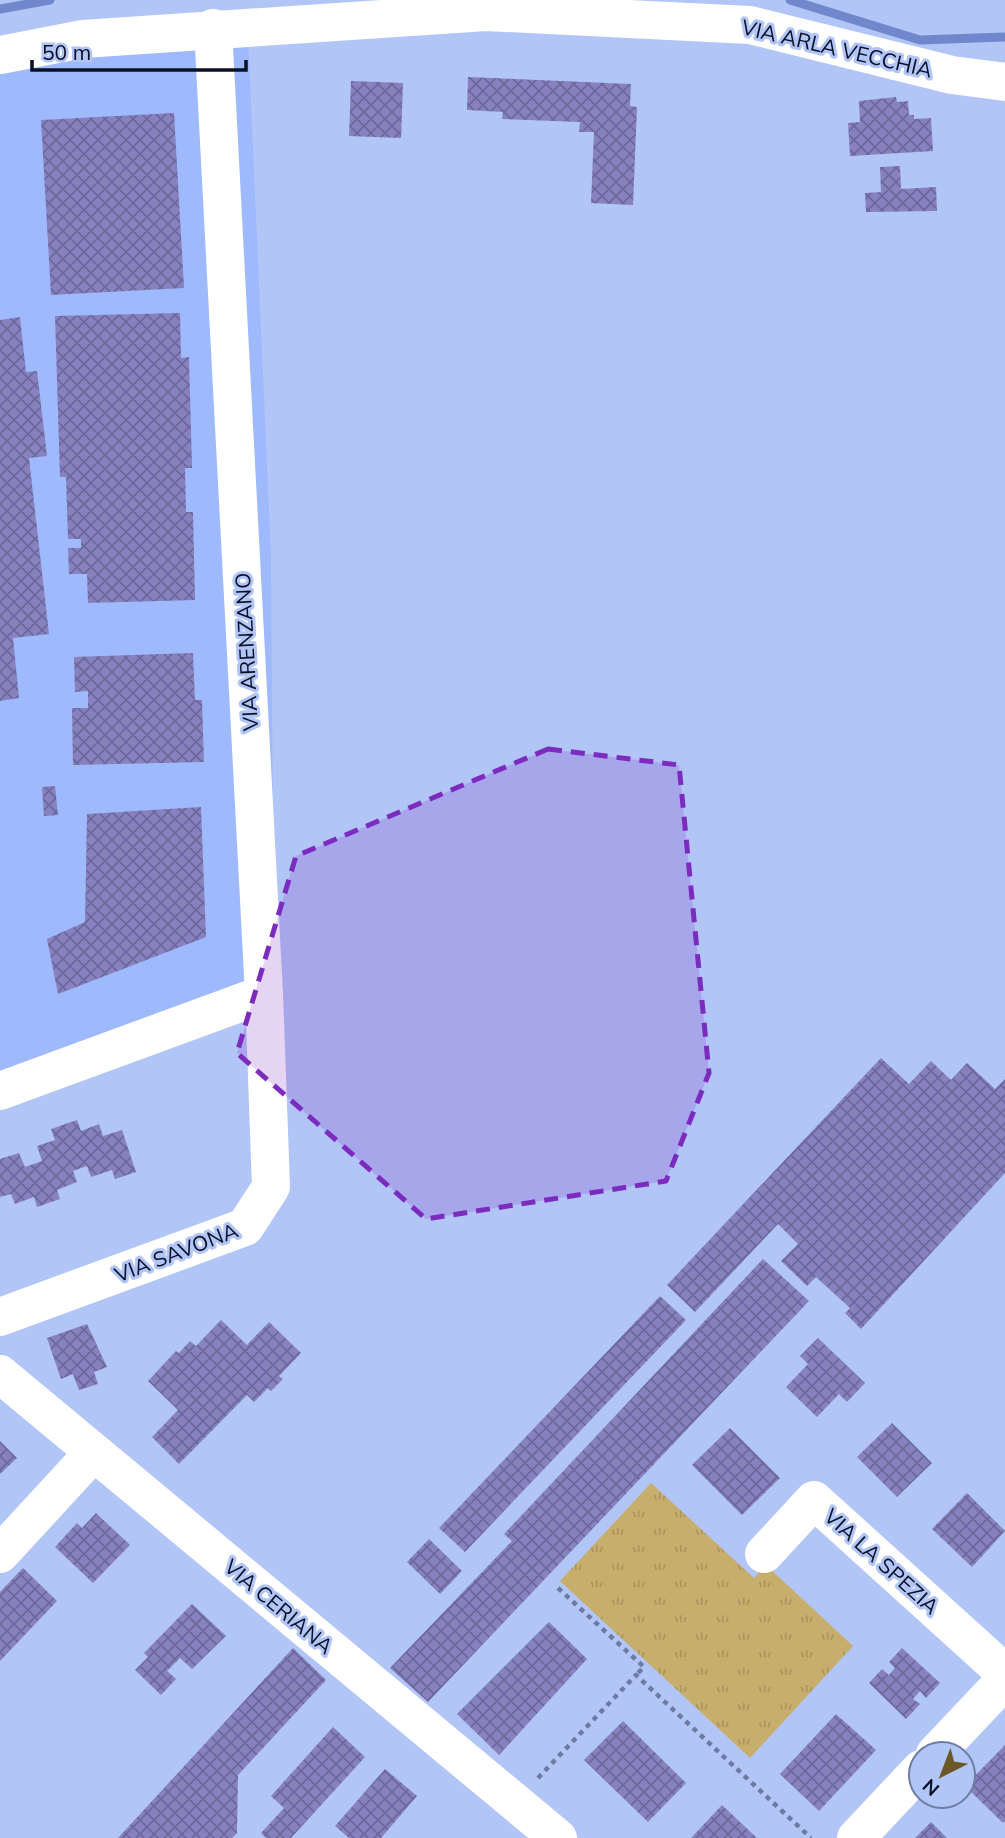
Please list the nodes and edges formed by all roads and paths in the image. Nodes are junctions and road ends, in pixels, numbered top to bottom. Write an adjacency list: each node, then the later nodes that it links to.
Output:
1 (487, 6): 2 (street, VIA ARLA VECCHIA); 4 (street, VIA ARLA VECCHIA)
2 (213, 29): 3 (street, VIA ARLA VECCHIA); 5 (street, VIA ARENZANO)
3 (0, 55)
4 (1005, 82)
5 (264, 994): 6 (street); 7 (street, VIA SAVONA)
6 (0, 1091)
7 (0, 1317)
8 (0, 1374): 9 (street, VIA CERIANA)
9 (93, 1453): 10 (street); 18 (street, VIA CERIANA)
10 (0, 1553)
11 (764, 1554): 13 (street, VIA LA SPEZIA)
12 (558, 1588): 14 (path)
13 (1005, 1672)
14 (636, 1675): 18 (path); 20 (path)
15 (1005, 1679): 16 (street)
16 (948, 1740)
17 (907, 1784): 21 (street)
18 (515, 1801): 19 (street, VIA CERIANA)
19 (558, 1838)
20 (811, 1838)
21 (856, 1838)

